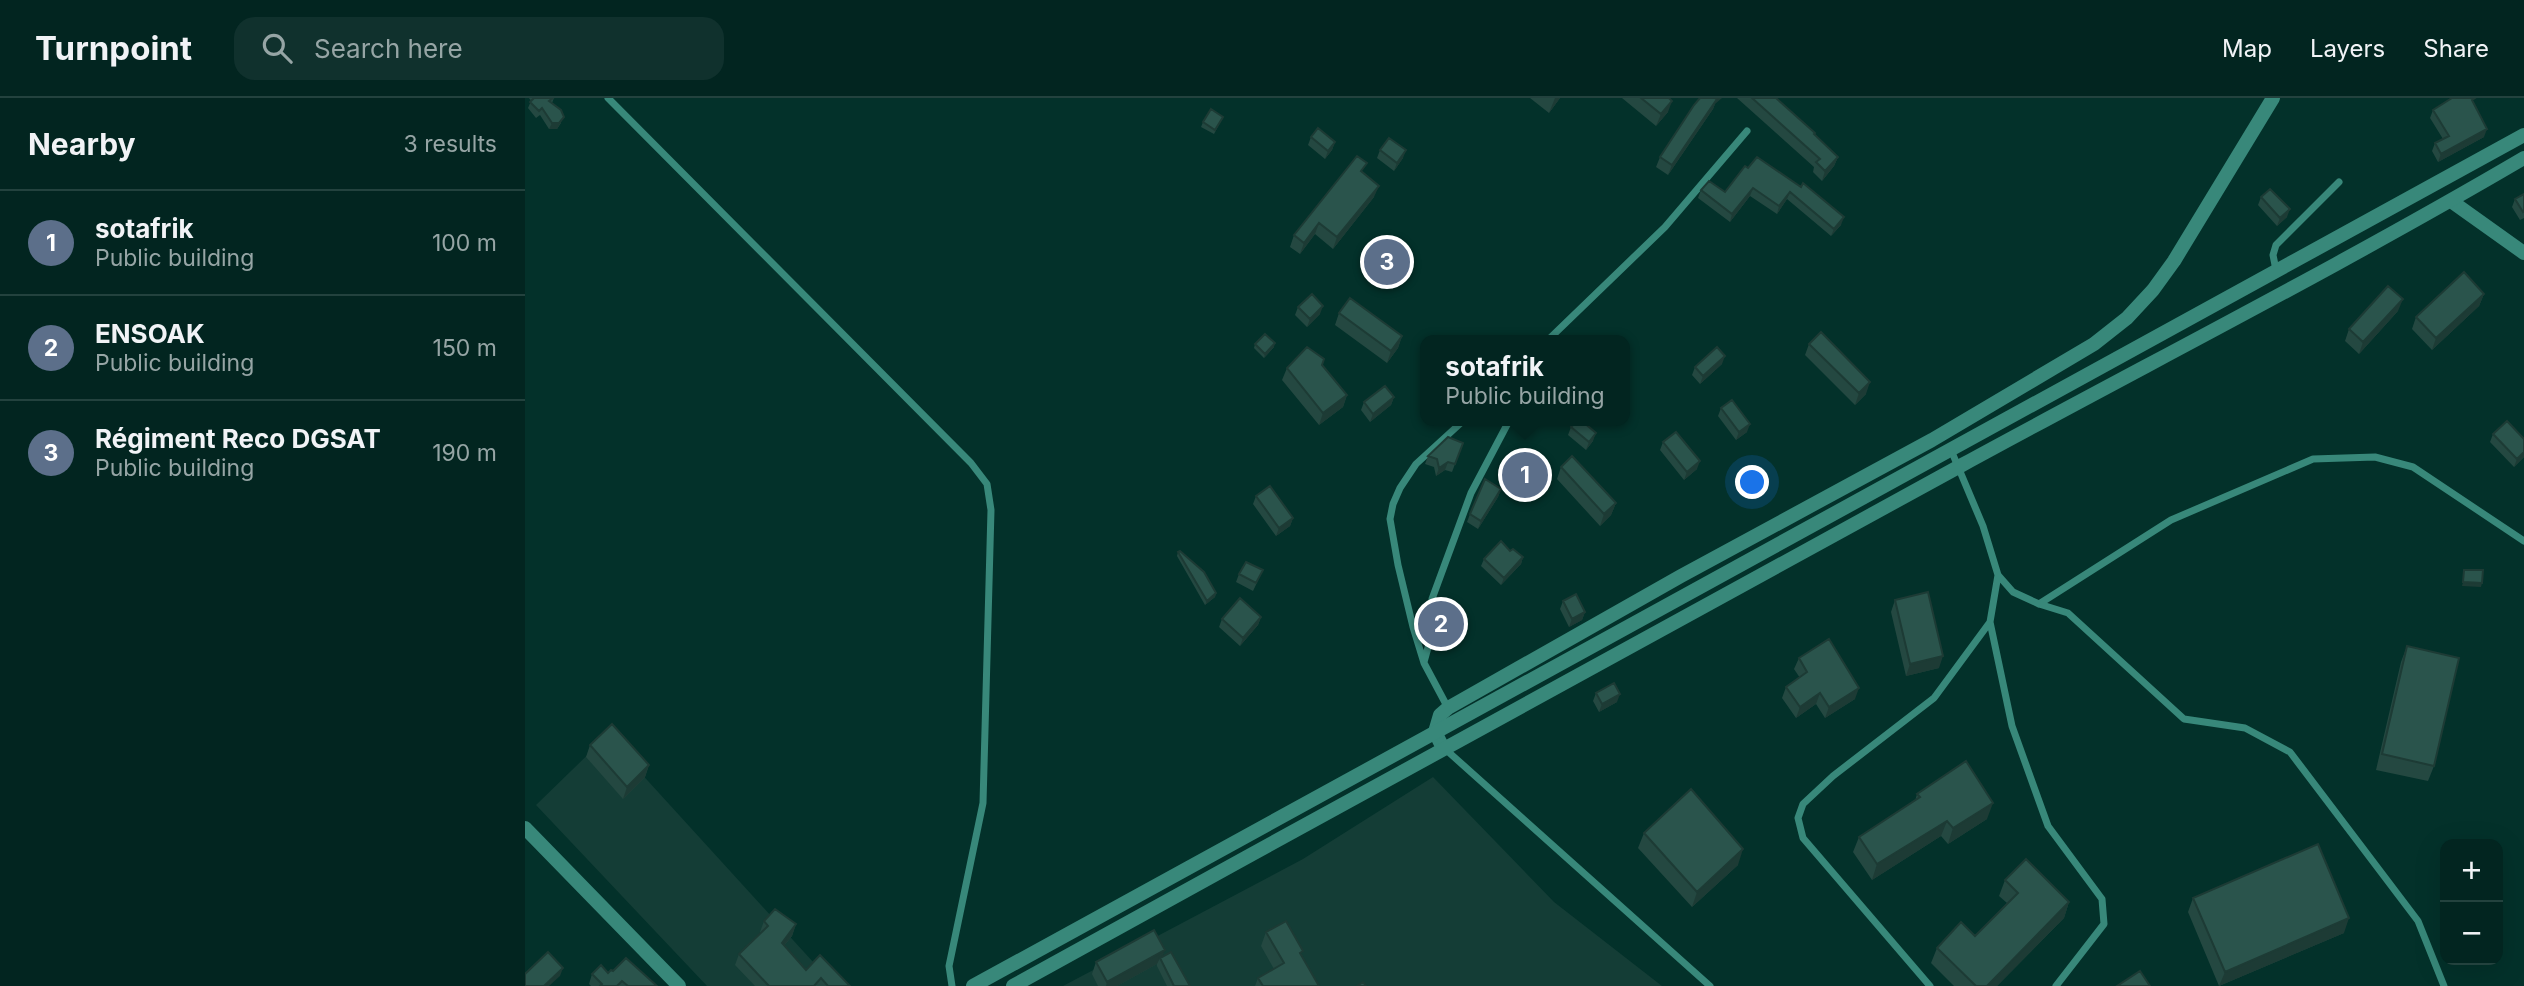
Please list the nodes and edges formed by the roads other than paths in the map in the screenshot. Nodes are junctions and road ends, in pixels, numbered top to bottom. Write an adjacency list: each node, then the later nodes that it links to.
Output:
1 (608, 98): 25 (lane)
2 (2273, 98): 20 (street)
3 (1747, 131): 10 (lane)
4 (2524, 135): 9 (street)
5 (2524, 158): 7 (street)
6 (2339, 182): 9 (lane)
7 (2451, 201): 8 (street); 14 (street)
8 (2524, 253)
9 (2277, 272): 13 (street)
10 (1553, 335)
11 (1458, 426): 19 (lane)
12 (1506, 426): 19 (lane)
13 (1951, 450): 14 (lane); 21 (street)
14 (1958, 467): 16 (lane); 22 (street)
15 (2524, 541): 17 (lane)
16 (1998, 575): 17 (lane); 18 (lane)
17 (2039, 604): 31 (lane)
18 (1990, 622): 29 (lane); 30 (lane)
19 (1424, 663): 20 (lane)
20 (1448, 708): 21 (street)
21 (1434, 732): 22 (street); 26 (street)
22 (1443, 748): 27 (street); 28 (lane)
23 (525, 828): 24 (street)
24 (679, 986)
25 (952, 986)
26 (973, 986)
27 (1013, 986)
28 (1710, 986)
29 (1930, 986)
30 (2056, 986)
31 (2444, 986)

